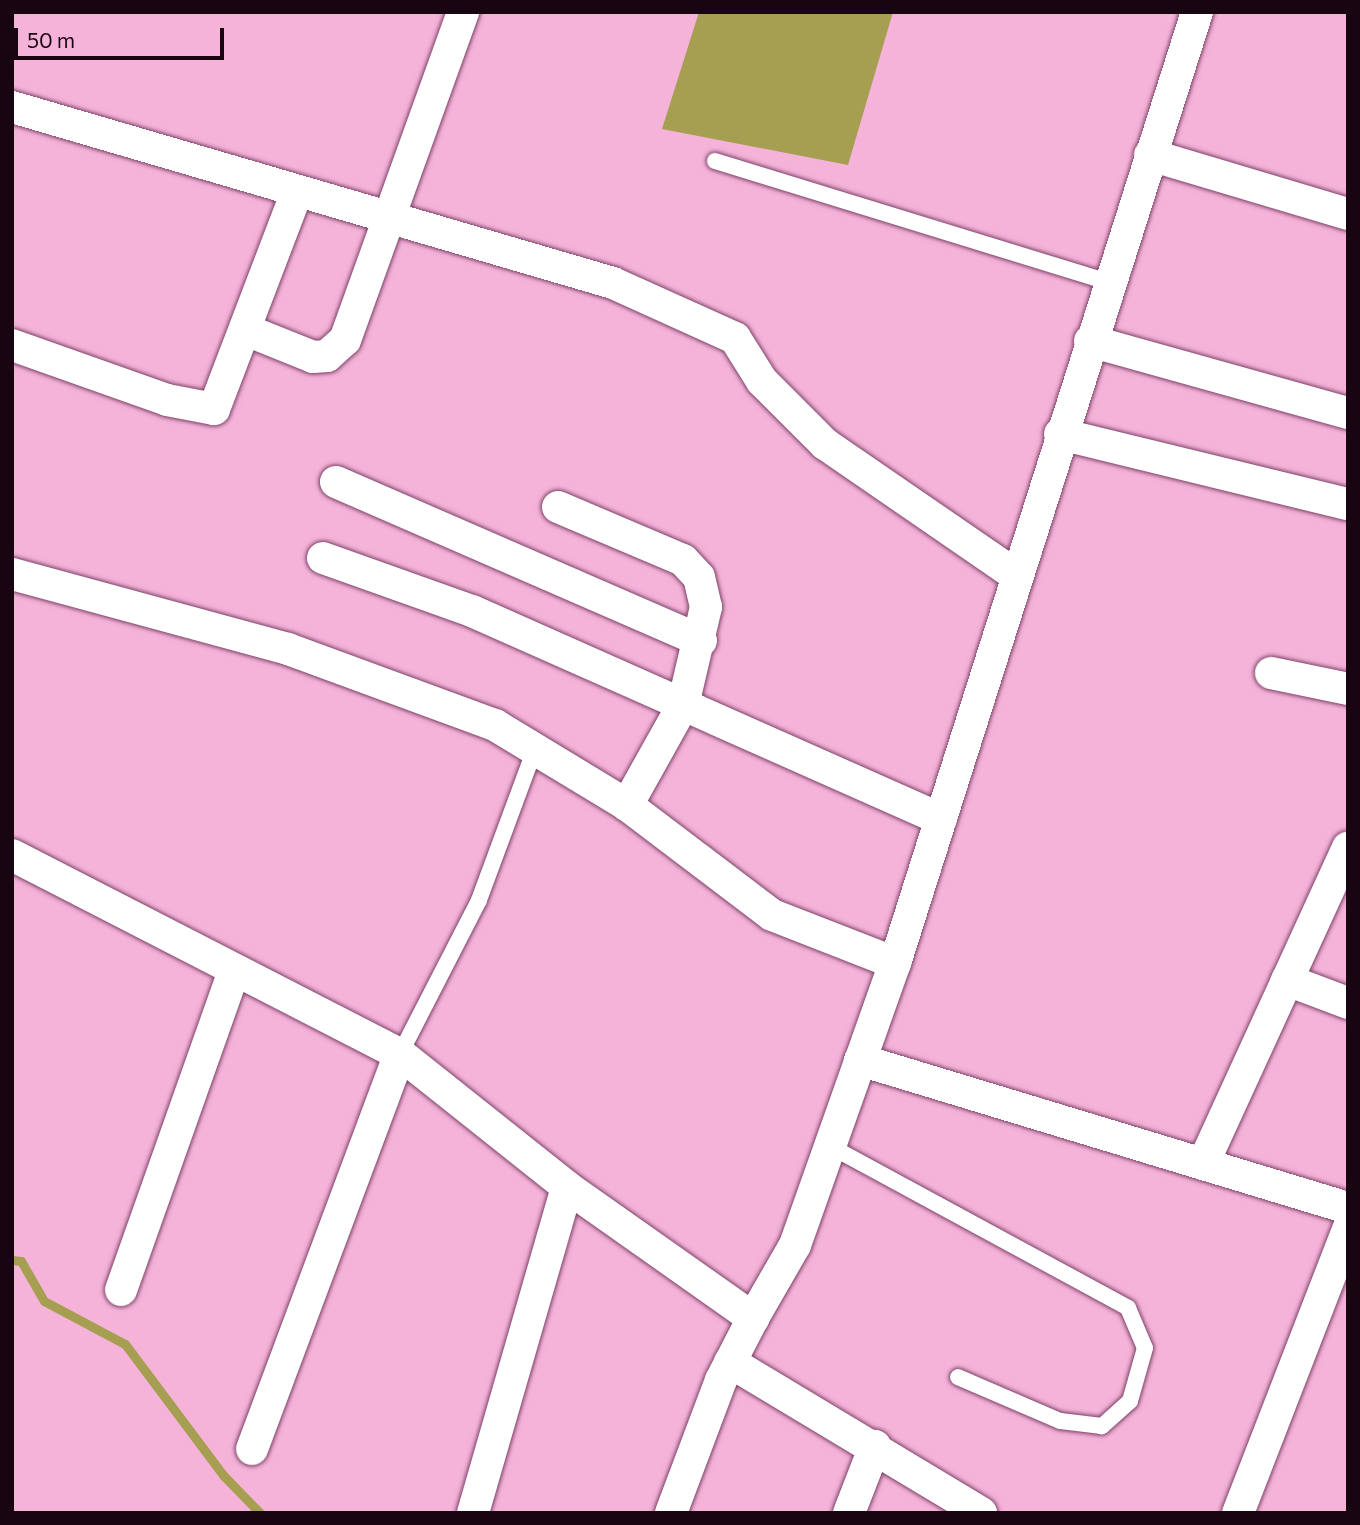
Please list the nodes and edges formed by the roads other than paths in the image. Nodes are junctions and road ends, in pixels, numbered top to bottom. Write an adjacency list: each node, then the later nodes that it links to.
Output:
1 (463, 12): 8 (street)
2 (1197, 12): 4 (street)
3 (12, 107): 6 (street)
4 (1150, 155): 7 (street); 9 (street)
5 (715, 161): 9 (lane)
6 (297, 192): 8 (street); 10 (street)
7 (1348, 214)
8 (391, 218): 10 (street); 20 (street)
9 (1109, 282): 11 (street)
10 (246, 330): 12 (street)
11 (1090, 341): 13 (street); 14 (street)
12 (12, 345)
13 (1348, 412)
14 (1060, 434): 16 (street); 20 (street)
15 (336, 482): 21 (street)
16 (1348, 504)
17 (558, 507): 21 (street)
18 (323, 558): 24 (street)
19 (12, 574): 25 (street)
20 (1014, 574): 27 (street)
21 (701, 640): 24 (street)
22 (1271, 673): 23 (street)
23 (1348, 689)
24 (682, 705): 26 (street); 27 (street)
25 (535, 750): 26 (street); 34 (lane)
26 (627, 805): 30 (street)
27 (941, 819): 30 (street)
28 (1348, 848): 32 (street)
29 (12, 855): 31 (street)
30 (895, 963): 35 (street)
31 (234, 971): 34 (street); 41 (street)
32 (1287, 980): 33 (street); 37 (street)
33 (1348, 1003)
34 (400, 1055): 38 (street); 46 (street)
35 (860, 1060): 36 (street); 37 (street)
36 (830, 1146): 42 (street); 44 (lane)
37 (1203, 1164): 39 (street)
38 (567, 1187): 42 (street); 47 (street)
39 (1348, 1208)
40 (1348, 1229): 51 (street)
41 (121, 1290)
42 (752, 1318): 43 (street)
43 (730, 1362): 45 (street); 48 (street)
44 (958, 1377)
45 (876, 1446): 49 (street); 50 (street)
46 (253, 1449)
47 (473, 1513)
48 (671, 1513)
49 (849, 1513)
50 (981, 1513)
51 (1238, 1513)

